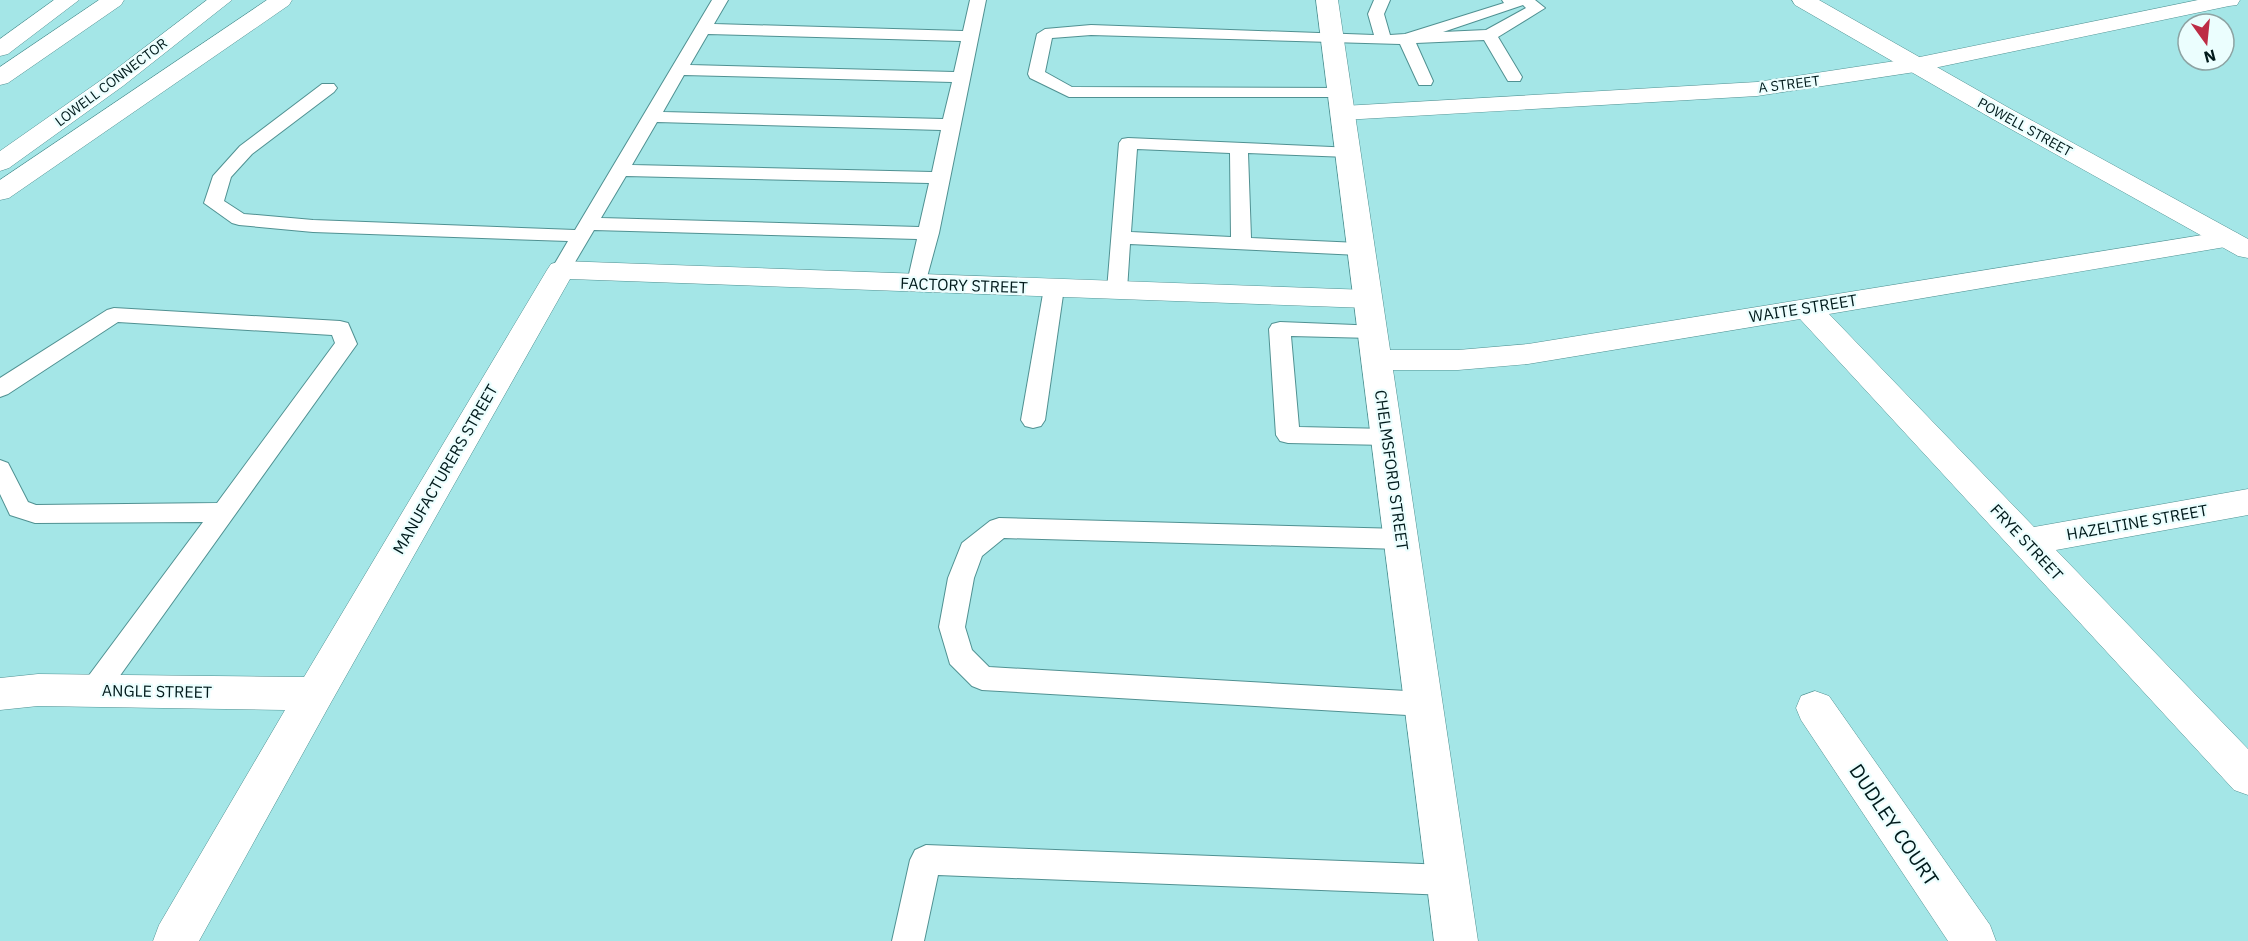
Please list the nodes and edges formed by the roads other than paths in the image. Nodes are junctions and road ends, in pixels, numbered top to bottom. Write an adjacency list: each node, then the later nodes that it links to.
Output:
1 (68, 0): 19 (main road)
2 (113, 0): 24 (main road)
3 (221, 0): 32 (main road, LOWELL CONNECTOR)
4 (282, 0): 35 (main road)
5 (720, 0): 13 (lane, MANUFACTURERS STREET)
6 (978, 0): 15 (lane)
7 (1327, 0): 16 (main road, CHELMSFORD STREET)
8 (1382, 0): 18 (lane)
9 (1510, 0): 17 (lane)
10 (1525, 0): 14 (lane)
11 (1803, 0): 20 (main road, POWELL STREET)
12 (2229, 0): 20 (main road, A STREET)
13 (702, 28): 15 (lane); 21 (lane, MANUFACTURERS STREET)
14 (1490, 35): 17 (lane); 23 (lane)
15 (971, 36): 22 (lane)
16 (1333, 39): 18 (lane); 27 (main road, CHELMSFORD STREET); 27 (lane)
17 (1406, 39): 18 (lane); 25 (lane)
18 (1383, 40)
19 (0, 49)
20 (1915, 64): 27 (main road, A STREET); 40 (main road, POWELL STREET)
21 (678, 70): 22 (lane); 28 (lane, MANUFACTURERS STREET)
22 (962, 77): 29 (lane)
23 (1514, 77)
24 (0, 78)
25 (1425, 81)
26 (328, 88): 36 (lane)
27 (1341, 102): 31 (main road, CHELMSFORD STREET)
28 (651, 117): 29 (lane); 33 (lane, MANUFACTURERS STREET)
29 (952, 125): 34 (lane)
30 (1239, 147): 31 (lane); 38 (lane); 39 (lane)
31 (1348, 152): 41 (main road, CHELMSFORD STREET)
32 (0, 163)
33 (620, 170): 34 (lane); 36 (lane, MANUFACTURERS STREET)
34 (941, 178): 37 (lane)
35 (0, 192)
36 (585, 230): 37 (lane); 42 (lane, MANUFACTURERS STREET)
37 (929, 232): 43 (lane)
38 (1121, 238): 39 (lane); 45 (lane)
39 (1241, 244): 41 (lane)
40 (2238, 245): 47 (main road, WAITE STREET)
41 (1359, 249): 46 (main road, CHELMSFORD STREET)
42 (561, 270): 43 (main road, FACTORY STREET); 59 (main road, MANUFACTURERS STREET)
43 (918, 283): 44 (main road, FACTORY STREET)
44 (1054, 288): 45 (main road, FACTORY STREET); 50 (lane)
45 (1117, 290): 46 (main road, FACTORY STREET)
46 (1368, 299): 48 (main road, CHELMSFORD STREET)
47 (1806, 307): 48 (main road, WAITE STREET); 56 (main road, FRYE STREET)
48 (1374, 346): 51 (main road, CHELMSFORD STREET); 51 (lane)
49 (0, 389): 54 (lane)
50 (1033, 420)
51 (1387, 438): 55 (main road, CHELMSFORD STREET)
52 (0, 469): 54 (lane)
53 (2248, 502): 56 (main road, HAZELTINE STREET)
54 (223, 512): 57 (lane)
55 (1401, 539): 60 (main road, CHELMSFORD STREET); 60 (lane)
56 (2026, 542): 62 (main road, FRYE STREET)
57 (94, 690): 58 (main road, ANGLE STREET); 59 (main road, ANGLE STREET)
58 (0, 694)
59 (315, 694): 64 (main road, MANUFACTURERS STREET)
60 (1424, 704): 63 (main road, CHELMSFORD STREET)
61 (1815, 708): 67 (main road, DUDLEY COURT)
62 (2248, 777)
63 (1448, 880): 65 (lane); 66 (main road, CHELMSFORD STREET)
64 (175, 941)
65 (908, 941)
66 (1456, 941)
67 (1974, 941)

